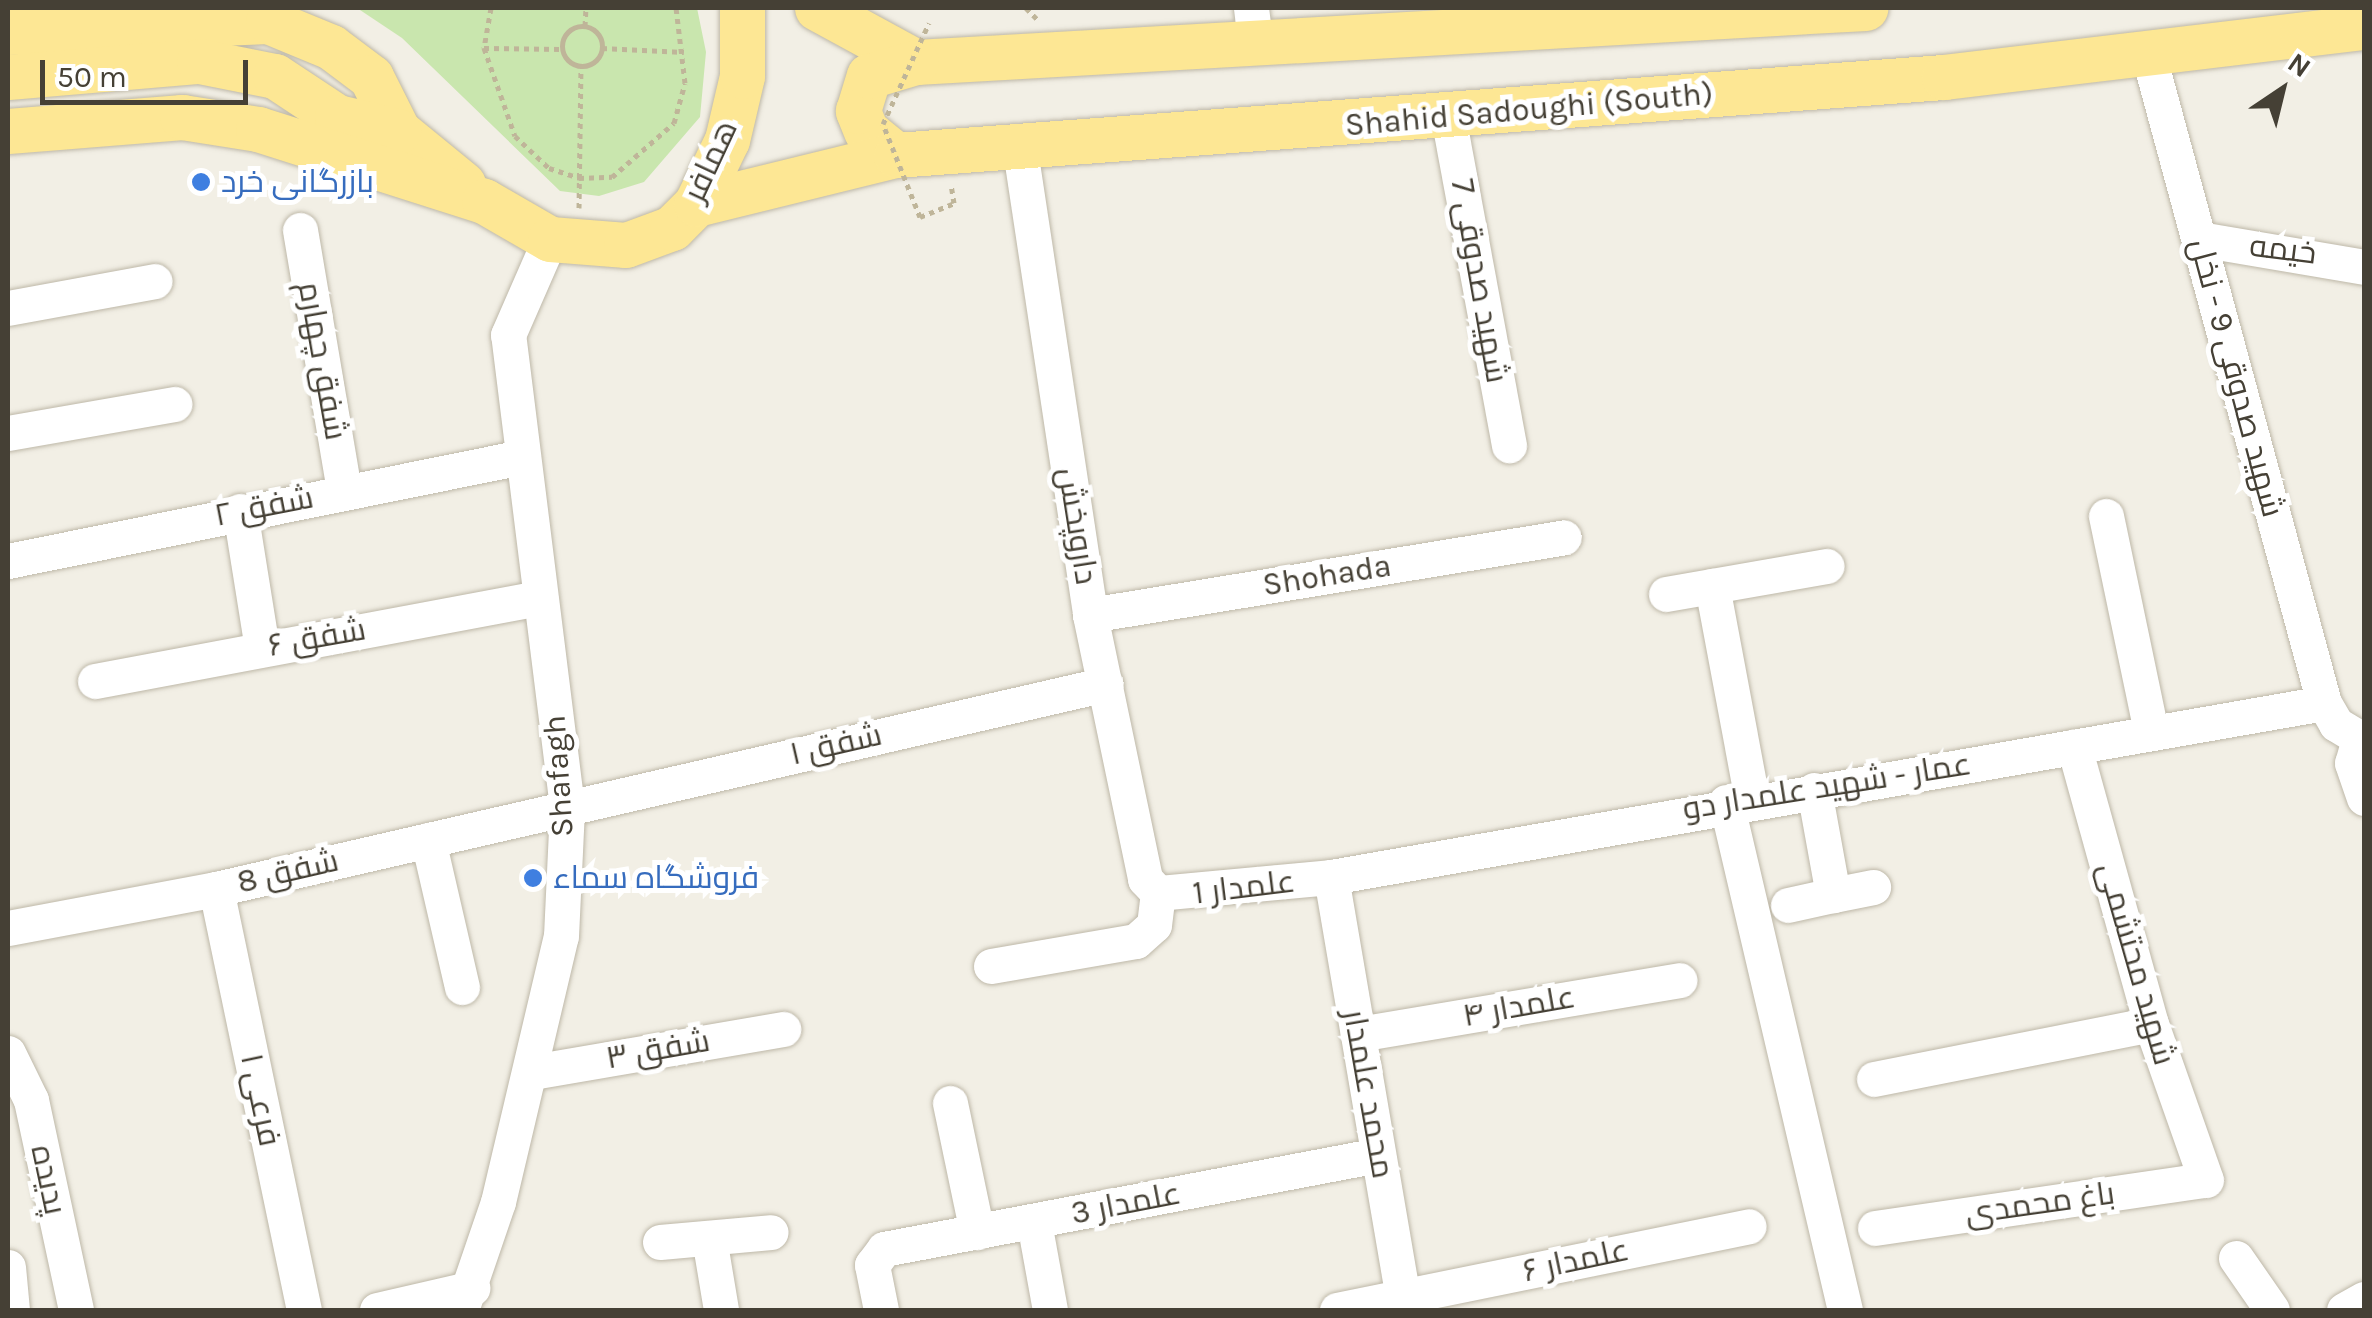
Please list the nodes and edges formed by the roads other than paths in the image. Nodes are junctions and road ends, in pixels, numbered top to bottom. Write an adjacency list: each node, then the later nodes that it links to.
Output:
1 (742, 8): 17 (main road, همافر)
2 (817, 8): 8 (main road)
3 (1864, 8): 4 (main road)
4 (1725, 13): 5 (main road)
5 (1253, 25): 8 (main road)
6 (2364, 28): 9 (main road, Shahid Sadoughi (South))
7 (8, 32): 13 (main road)
8 (923, 43): 15 (main road)
9 (2148, 52): 11 (main road, Shahid Sadoughi (South)); 19 (street, شهید صدوقی 9 - نخل)
10 (8, 77): 13 (main road)
11 (1448, 116): 14 (main road, Shahid Sadoughi (South)); 26 (street, شهید صدوقی 7)
12 (8, 131): 16 (main road)
13 (398, 131): 16 (main road)
14 (1020, 150): 15 (main road, Shahid Sadoughi (South)); 37 (street, داروپخش)
15 (896, 155): 17 (main road, Shahid Sadoughi (South))
16 (484, 201): 20 (main road, همافر)
17 (696, 204): 20 (main road, همافر)
18 (300, 230): 28 (street, شفق چهارم)
19 (2199, 239): 21 (street, خیمه); 41 (street, شهید صدوقی 9 - نخل)
20 (564, 240): 27 (street, Shafagh)
21 (2364, 267)
22 (155, 281): 23 (street)
23 (8, 308)
24 (174, 404): 25 (street)
25 (8, 433)
26 (1509, 445)
27 (522, 457): 28 (street, شفق ۲); 36 (street, Shafagh)
28 (344, 491): 29 (street, شفق ۲)
29 (240, 511): 32 (street, شفق ۲); 38 (street)
30 (2106, 516): 42 (street)
31 (1564, 537): 37 (street, Shohada)
32 (8, 560)
33 (1827, 566): 34 (street)
34 (1712, 586): 35 (street); 47 (street)
35 (1666, 594)
36 (540, 598): 38 (street, شفق ۶); 48 (street, Shafagh)
37 (1090, 615): 40 (street, داروپخش)
38 (262, 648): 39 (street, شفق ۶)
39 (95, 681)
40 (1106, 684): 48 (street, شفق ۱); 53 (street, داروپخش)
41 (2324, 702): 42 (street, عمار - شهید علمدار دو); 43 (street)
42 (2151, 732): 44 (street, عمار - شهید علمدار دو)
43 (2362, 740): 46 (street)
44 (2074, 746): 45 (street, عمار - شهید علمدار دو); 60 (street, شهید محتشمی)
45 (1814, 790): 47 (street, عمار - شهید علمدار دو); 54 (street)
46 (2364, 798)
47 (1739, 800): 50 (street, عمار - شهید علمدار دو); 89 (street)
48 (567, 807): 49 (street, شفق 8); 64 (street, Shafagh)
49 (428, 840): 52 (street, شفق 8); 59 (street)
50 (1331, 877): 53 (street, علمدار 1); 62 (street, محمد علمدار)
51 (1874, 886): 54 (street)
52 (216, 889): 56 (street, شفق 8); 83 (street, فرعی ۱)
53 (1158, 894): 57 (street)
54 (1833, 895): 55 (street)
55 (1788, 906)
56 (8, 928)
57 (992, 966)
58 (1680, 980): 62 (street, علمدار ۴)
59 (462, 987)
60 (2151, 1024): 65 (street); 68 (street, شهید محتشمی)
61 (783, 1029): 64 (street, شفق ۳)
62 (1358, 1034): 67 (street, محمد علمدار)
63 (8, 1054): 82 (street, پدیده)
64 (532, 1072): 78 (street, Shafagh)
65 (1874, 1079)
66 (950, 1103): 73 (street)
67 (1378, 1155): 69 (street, علمدار 3); 80 (street, محمد علمدار)
68 (2206, 1180): 71 (street, باغ محمدی)
69 (1034, 1222): 73 (street, علمدار 3); 87 (street)
70 (1749, 1226): 80 (street, علمدار ۶)
71 (1875, 1228)
72 (771, 1232): 74 (street)
73 (978, 1232): 86 (street, علمدار 3)
74 (709, 1238): 75 (street); 85 (street)
75 (660, 1242)
76 (2236, 1258): 90 (street)
77 (8, 1267): 81 (street)
78 (467, 1299): 84 (street)
79 (2364, 1299): 91 (street)
80 (1403, 1304): 88 (street, علمدار ۶)
81 (12, 1310)
82 (76, 1310)
83 (304, 1310)
84 (377, 1310)
85 (721, 1310)
86 (881, 1310)
87 (1050, 1310)
88 (1337, 1310)
89 (1845, 1310)
90 (2272, 1310)
91 (2344, 1310)

